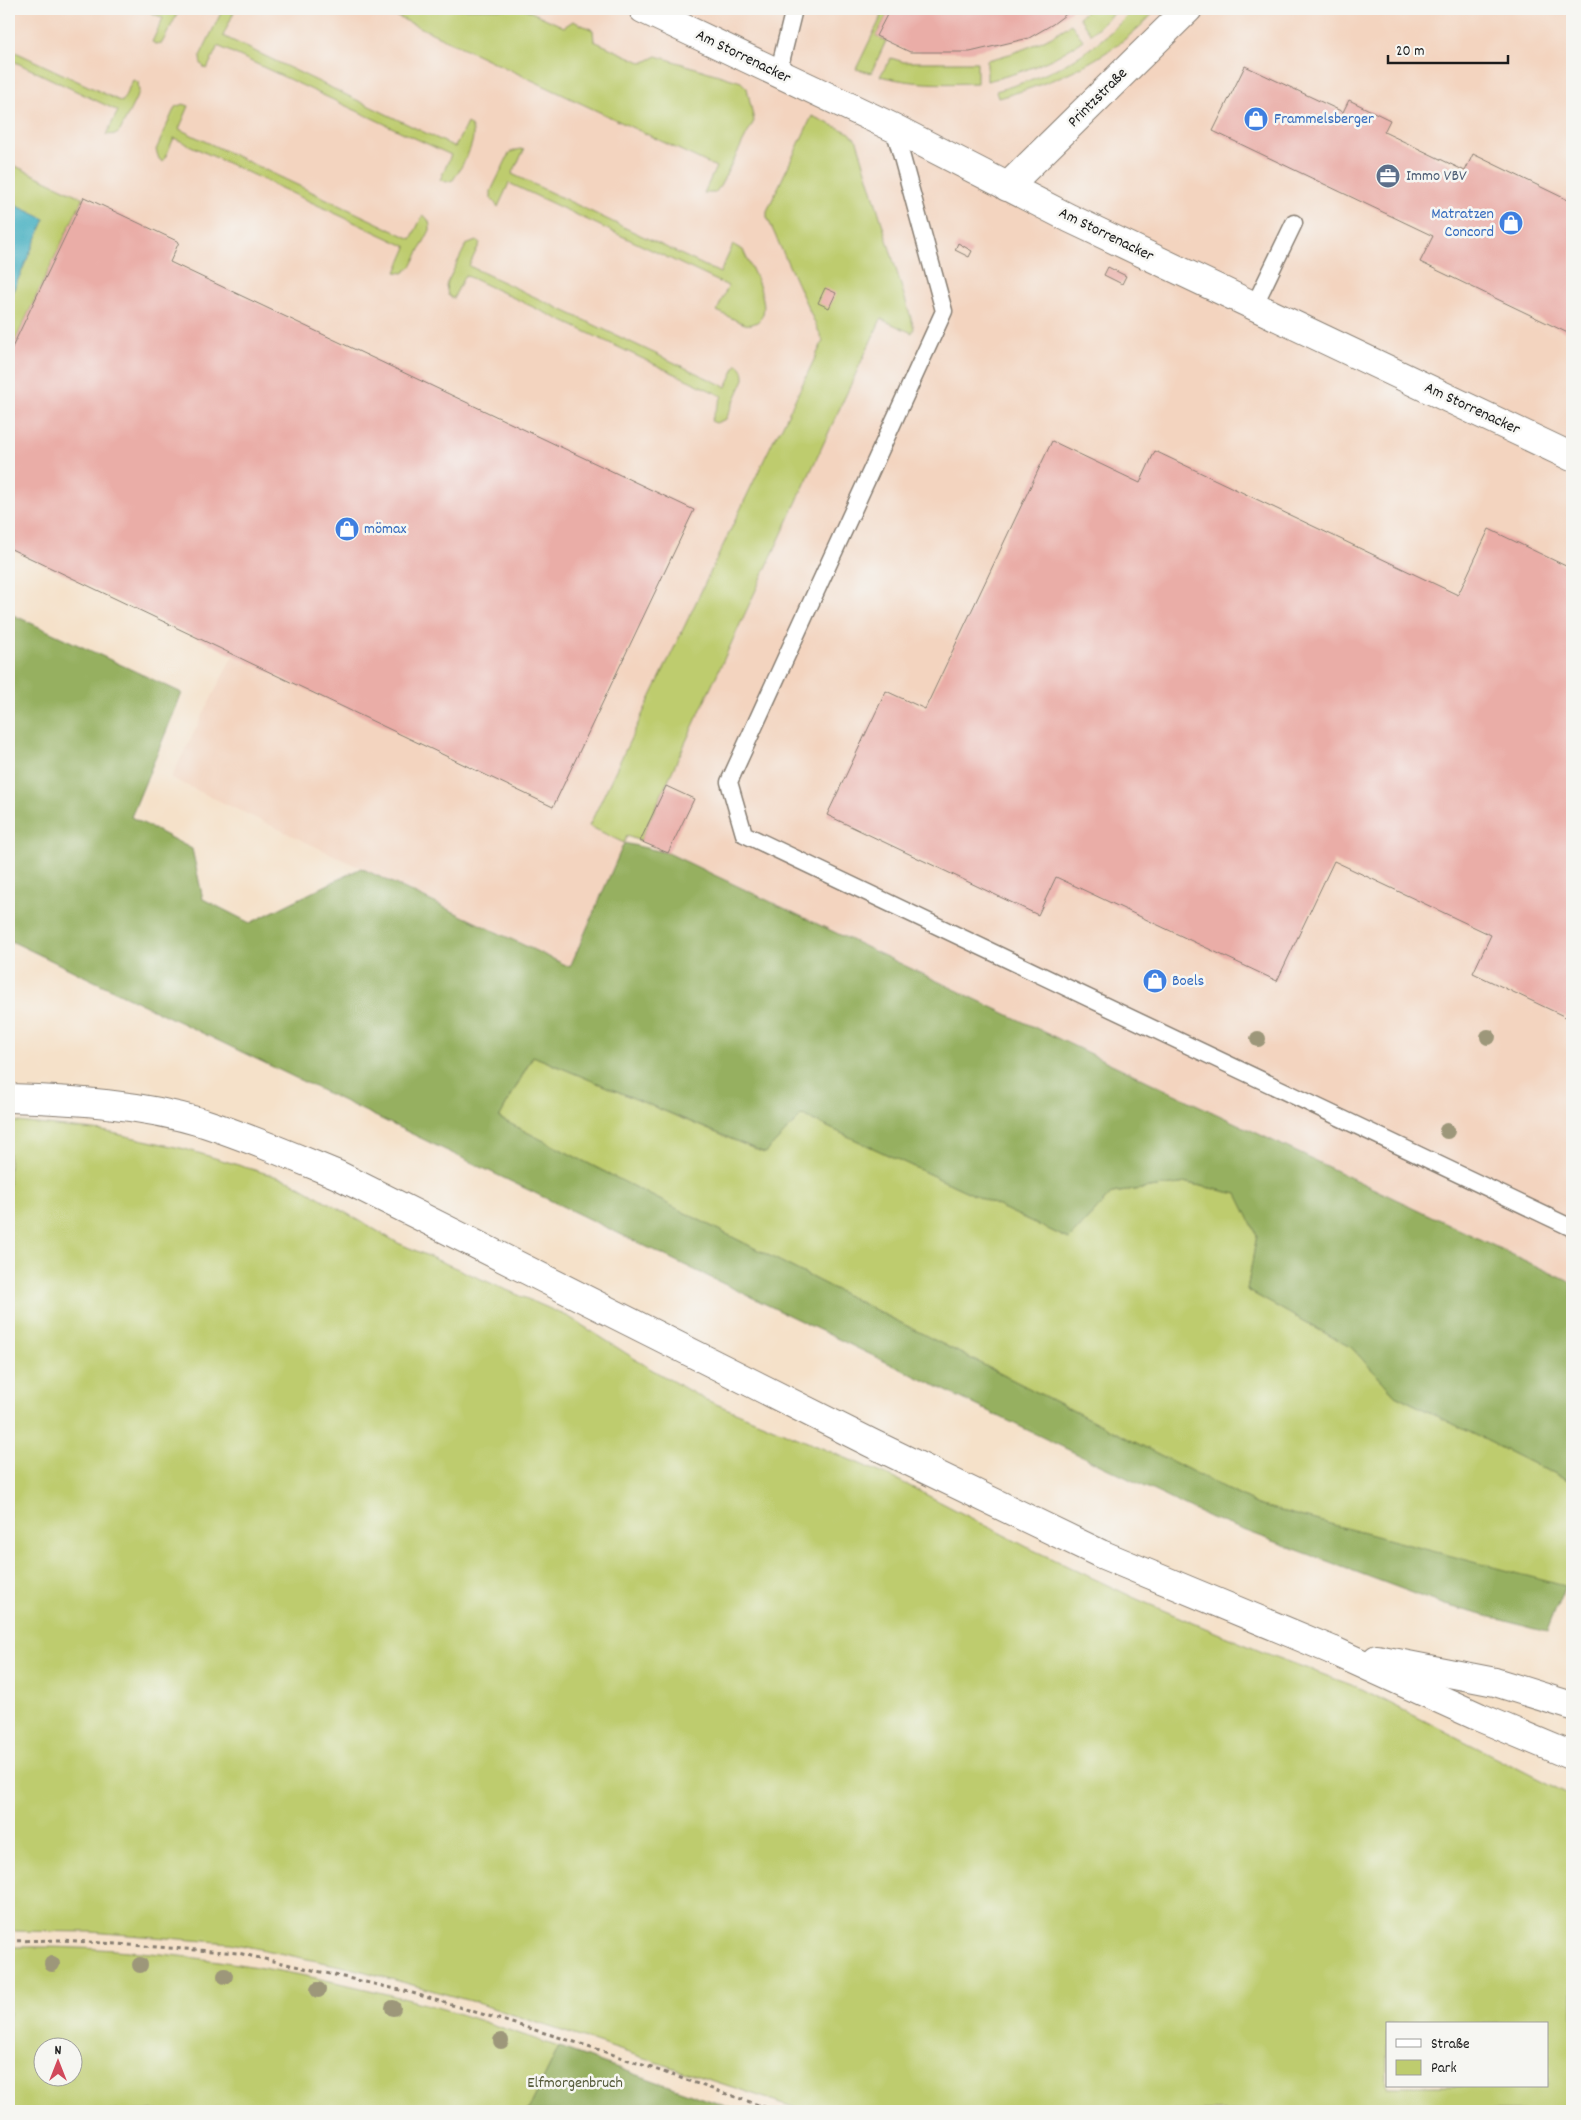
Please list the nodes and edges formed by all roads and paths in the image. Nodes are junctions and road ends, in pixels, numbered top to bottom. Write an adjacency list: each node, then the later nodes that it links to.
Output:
1 (643, 9): 4 (main road, Am Storrenacker)
2 (794, 9): 4 (lane)
3 (1188, 9): 6 (main road, Printzstraße)
4 (778, 74): 5 (main road, Am Storrenacker)
5 (894, 128): 6 (main road, Am Storrenacker); 11 (lane)
6 (1007, 187): 8 (main road, Am Storrenacker)
7 (1294, 223): 8 (lane)
8 (1254, 306): 9 (main road, Am Storrenacker)
9 (1572, 457)
10 (9, 1098): 12 (main road)
11 (1572, 1228)
12 (1334, 1651): 13 (main road); 14 (main road)
13 (1572, 1706)
14 (1572, 1756)
15 (9, 1941): 16 (path)
16 (776, 2111)

